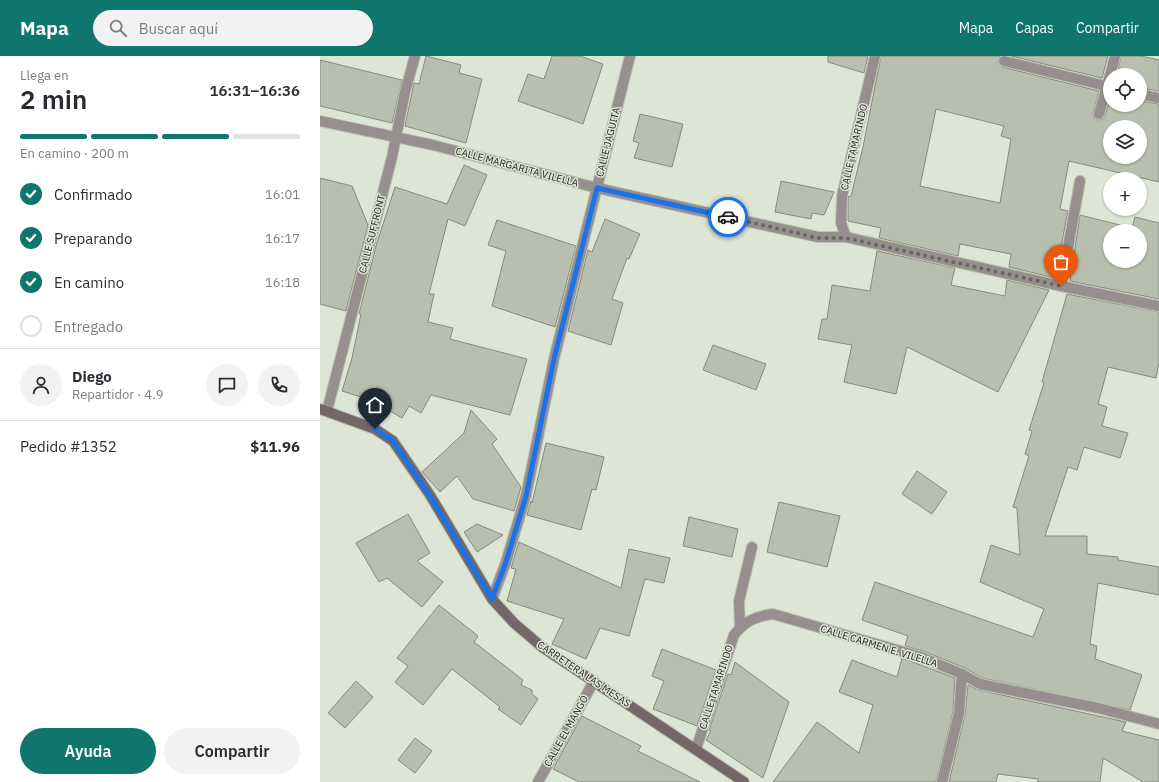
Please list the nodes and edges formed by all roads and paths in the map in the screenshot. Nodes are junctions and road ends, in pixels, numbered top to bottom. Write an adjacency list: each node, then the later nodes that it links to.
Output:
1 (415, 56): 13 (street, CALLE SUFFRONT)
2 (630, 56): 15 (street, CALLE JAGUITA)
3 (875, 56): 16 (street, CALLE TAMARINDO)
4 (1115, 56): 6 (street)
5 (1004, 61): 7 (street)
6 (1112, 68)
7 (1103, 85)
8 (1147, 95): 9 (street)
9 (1159, 98)
10 (1103, 102): 11 (street)
11 (1099, 114)
12 (320, 121): 13 (street, CALLE MARGARITA VILELLA)
13 (395, 137): 15 (street, CALLE MARGARITA VILELLA); 19 (street, CALLE SUFFRONT)
14 (1080, 181): 17 (street)
15 (597, 188): 16 (street, CALLE MARGARITA VILELLA); 21 (street, CALLE JAGUITA)
16 (846, 238): 17 (street, CALLE MARGARITA VILELLA)
17 (1061, 286): 18 (street, CALLE MARGARITA VILELLA)
18 (1159, 306)
19 (323, 410): 21 (street, CARRETERA LAS MESAS)
20 (752, 547): 22 (street)
21 (492, 599): 24 (street, CARRETERA LAS MESAS)
22 (740, 627): 23 (street, CALLE CARMEN E. VILELLA); 26 (street, CALLE TAMARINDO)
23 (962, 674): 25 (street, CALLE CARMEN E. VILELLA); 29 (street)
24 (594, 681): 26 (street, CARRETERA LAS MESAS); 27 (street, CALLE EL MANGÓ)
25 (1159, 724)
26 (696, 749): 28 (street, CARRETERA LAS MESAS)
27 (538, 782)
28 (744, 782)
29 (942, 782)

